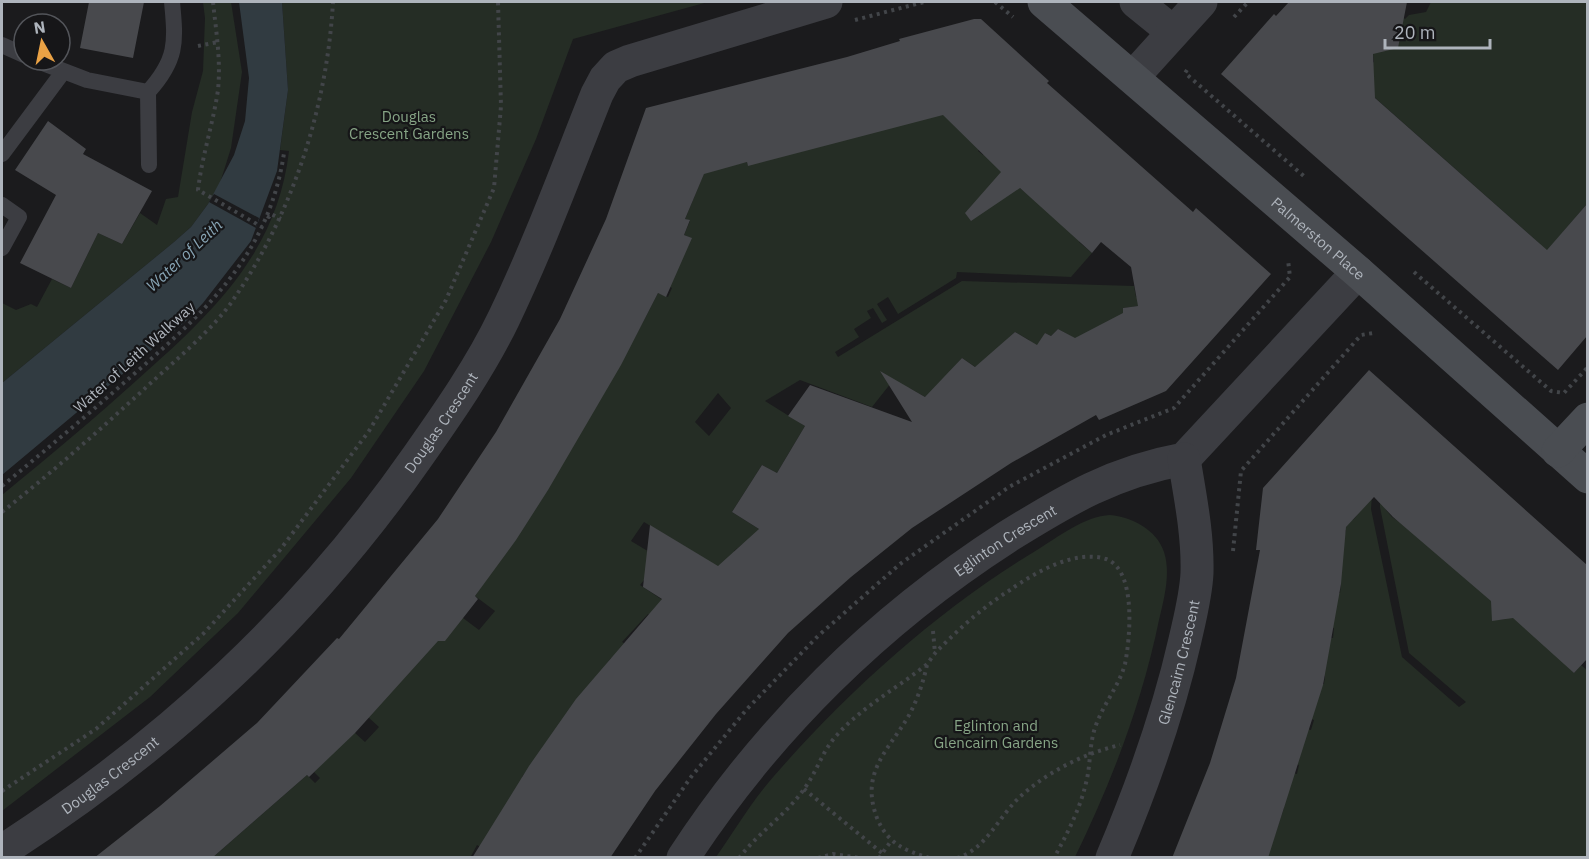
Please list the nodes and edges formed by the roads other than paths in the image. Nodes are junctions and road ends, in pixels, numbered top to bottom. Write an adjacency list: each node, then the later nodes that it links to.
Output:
1 (172, 2): 9 (lane)
2 (826, 2): 19 (street, Douglas Crescent)
3 (1044, 2): 8 (street, Palmerston Place)
4 (1136, 2): 6 (street)
5 (1201, 2): 6 (street)
6 (1173, 32): 8 (street)
7 (63, 72): 9 (lane); 10 (lane)
8 (1133, 77): 14 (street, Palmerston Place)
9 (148, 92): 11 (lane)
10 (2, 154)
11 (149, 165)
12 (2, 205): 13 (lane)
13 (2, 248)
14 (1358, 272): 16 (street, Palmerston Place); 17 (street)
15 (1587, 419): 16 (street)
16 (1558, 451): 18 (street, Palmerston Place)
17 (1184, 459): 20 (street, Eglinton Crescent); 21 (street, Glencairn Crescent)
18 (1587, 477)
19 (2, 851)
20 (683, 858)
21 (1112, 858)

